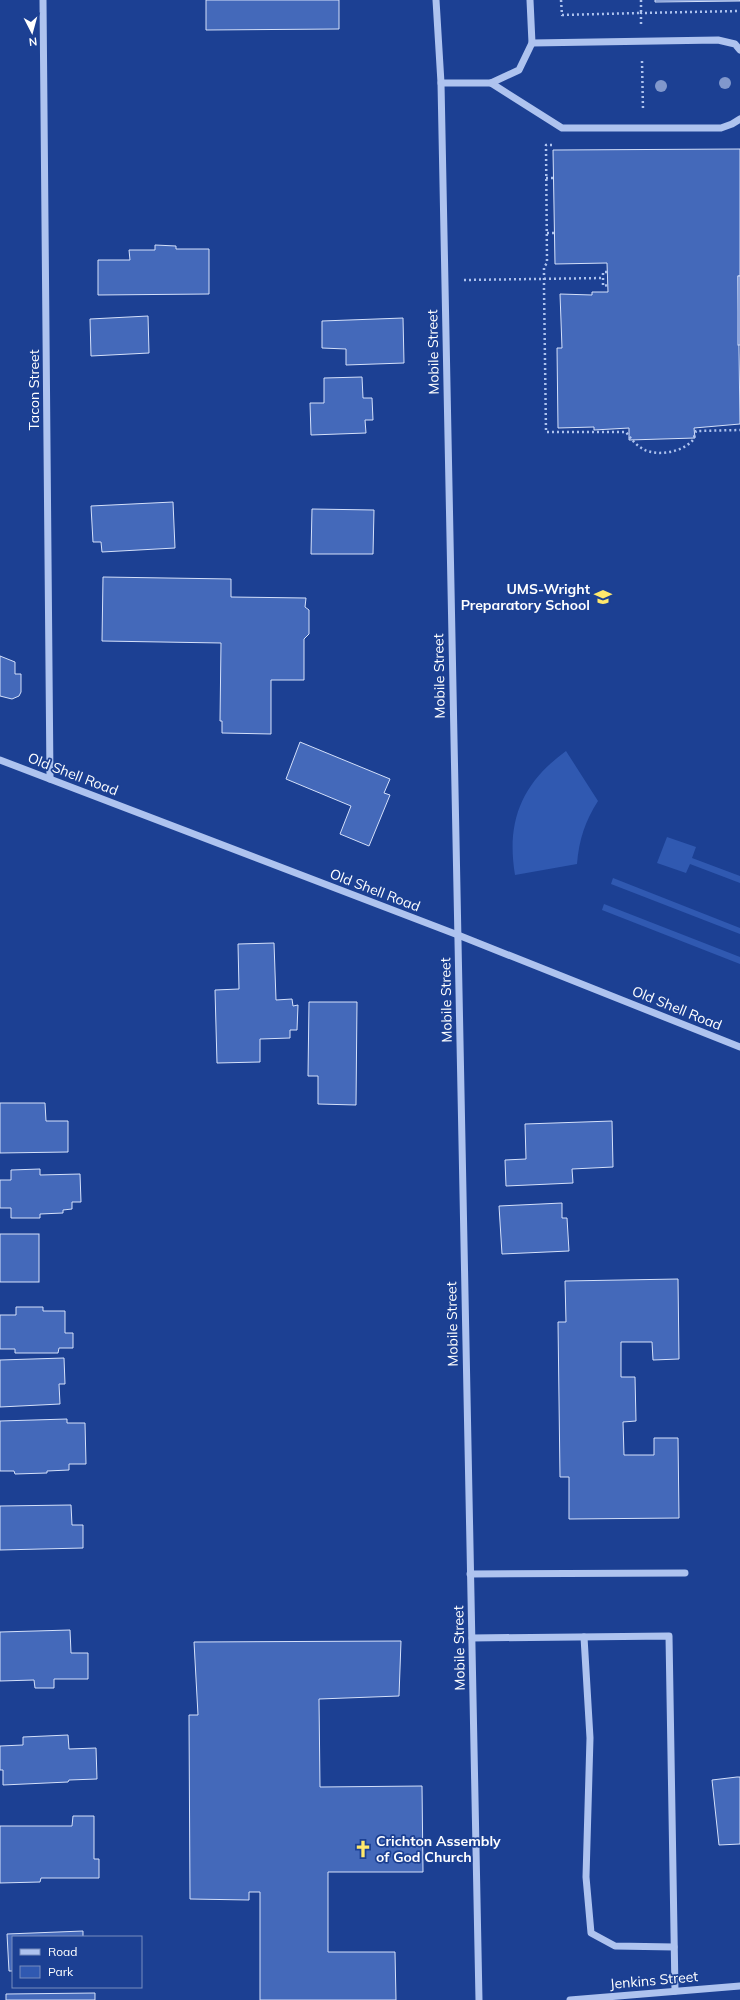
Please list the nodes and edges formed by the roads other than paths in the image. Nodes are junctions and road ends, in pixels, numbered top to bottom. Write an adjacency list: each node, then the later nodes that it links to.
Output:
1 (43, 0): 10 (street, Tacon Street)
2 (436, 0): 6 (street, Mobile Street)
3 (530, 0): 4 (street)
4 (532, 43): 5 (street); 7 (street)
5 (740, 50)
6 (441, 83): 7 (street); 11 (street, Mobile Street)
7 (491, 83): 8 (street)
8 (740, 119)
9 (0, 760): 10 (street, Old Shell Road)
10 (50, 779): 11 (street, Old Shell Road)
11 (458, 936): 12 (street, Old Shell Road); 14 (street, Mobile Street)
12 (740, 1047)
13 (685, 1573): 14 (street)
14 (470, 1574): 16 (street, Mobile Street)
15 (584, 1637): 16 (street); 17 (street); 17 (street)
16 (472, 1638): 20 (street, Mobile Street)
17 (674, 1947): 19 (street)
18 (740, 1986): 19 (street, Jenkins Street)
19 (675, 1991): 21 (street, Jenkins Street)
20 (479, 2000)
21 (570, 2000)

